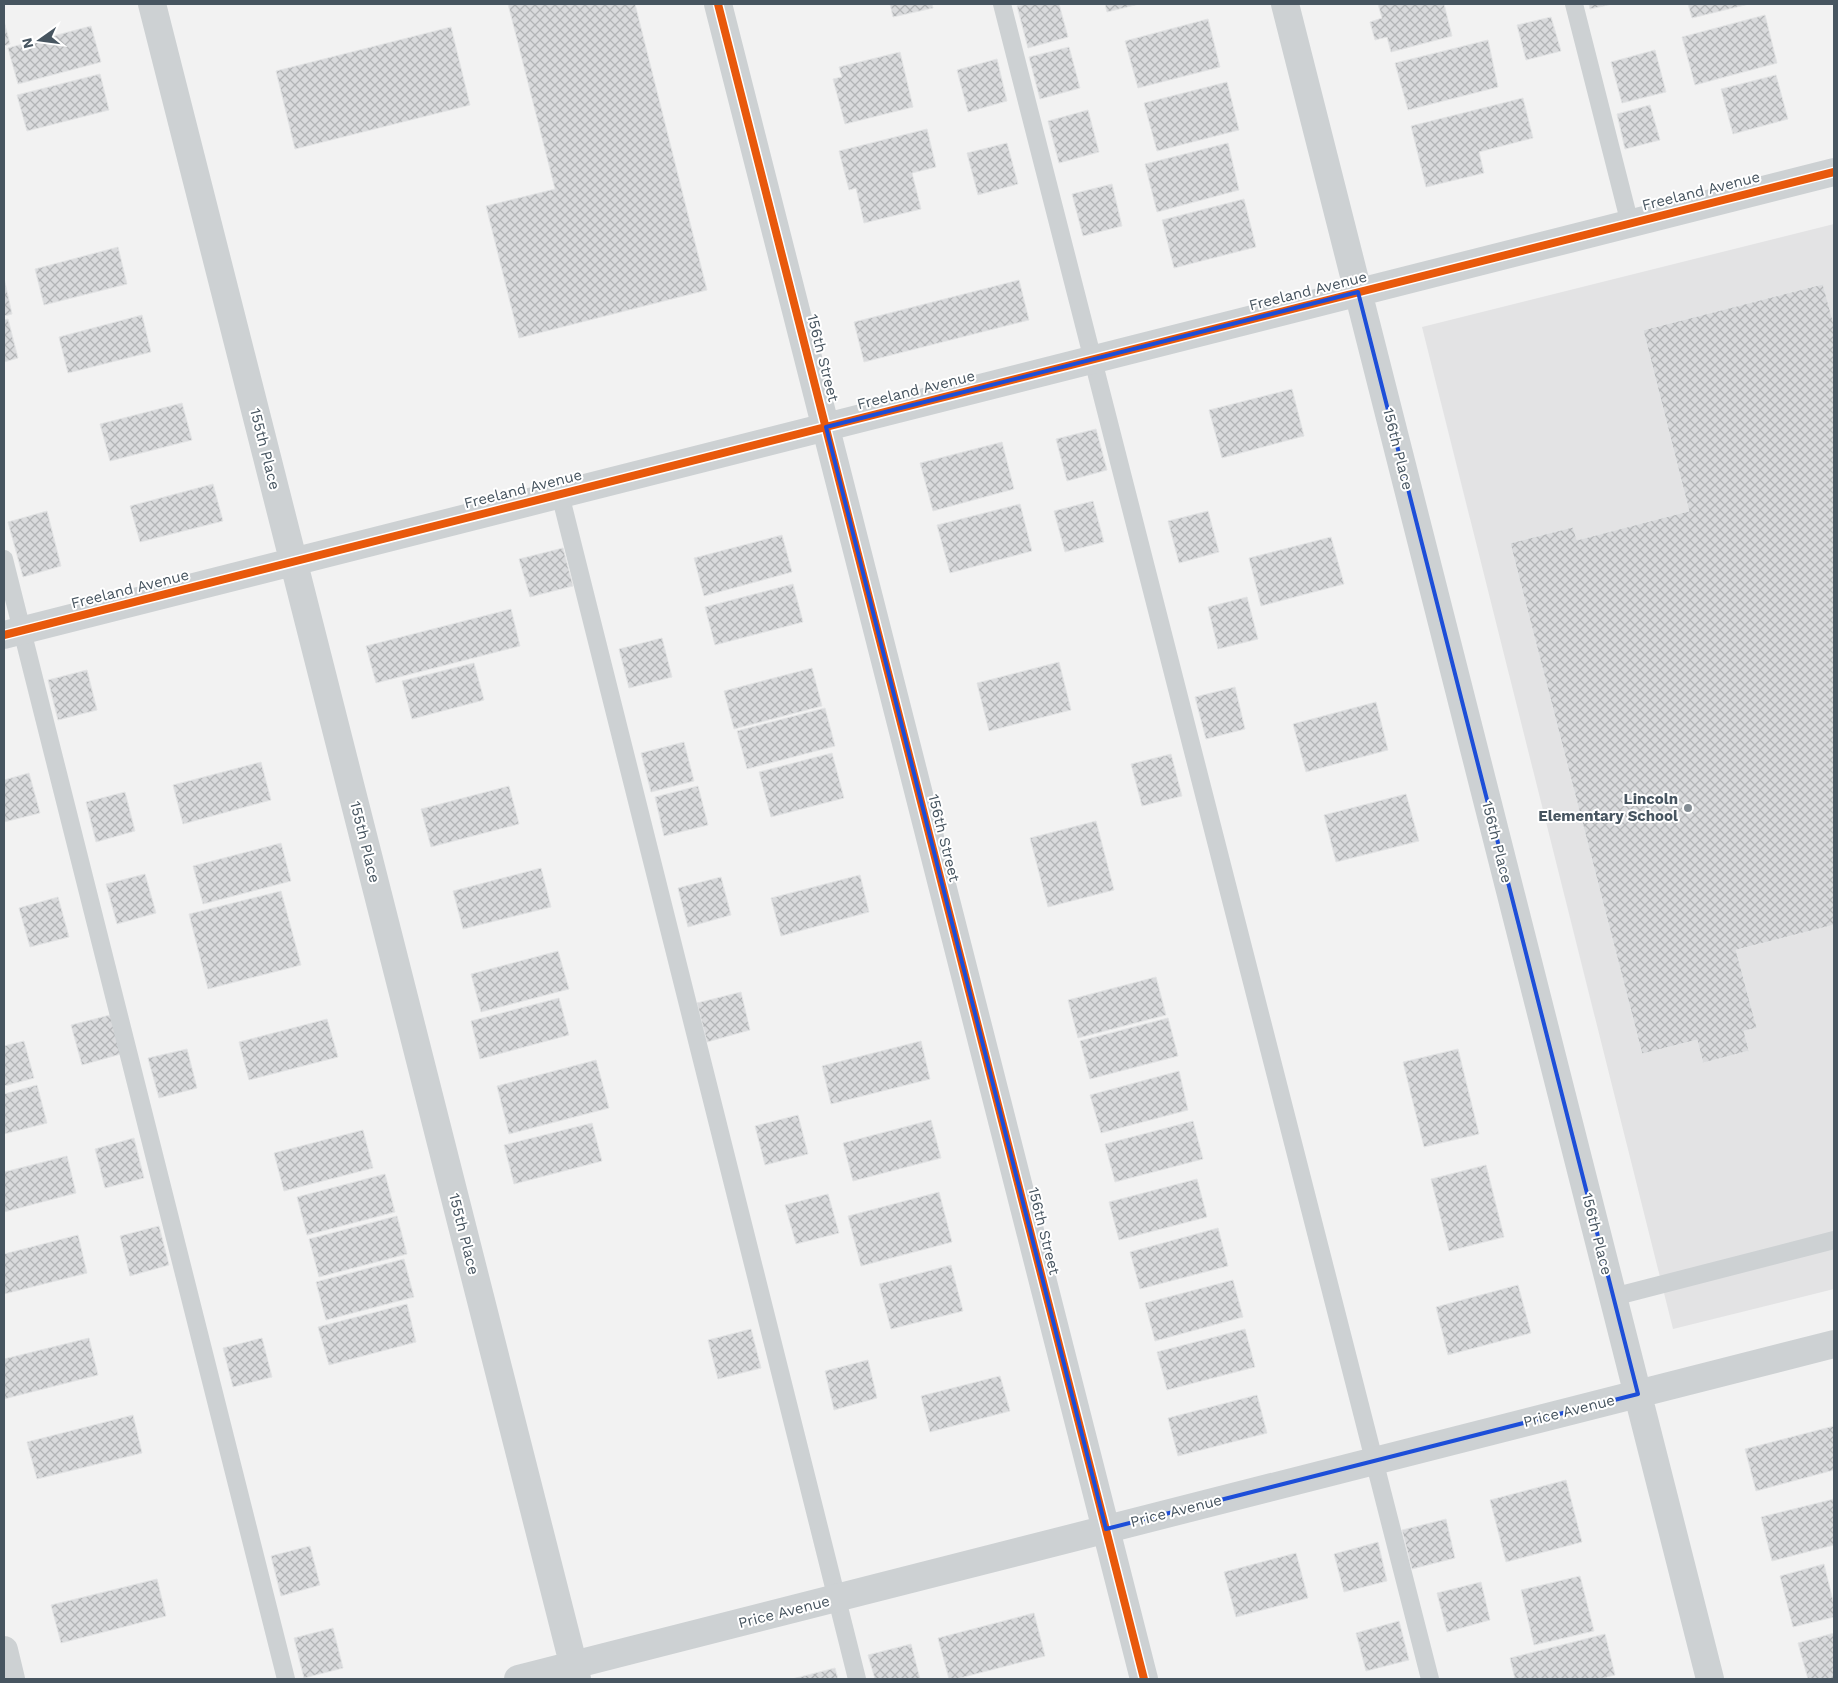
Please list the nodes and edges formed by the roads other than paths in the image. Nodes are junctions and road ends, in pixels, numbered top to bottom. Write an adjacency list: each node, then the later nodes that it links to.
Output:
1 (152, 4): 13 (street, 155th Place)
2 (718, 4): 10 (street, 156th Street)
3 (1002, 4): 9 (lane)
4 (1285, 4): 8 (street, 156th Place)
5 (1574, 4): 7 (lane)
6 (1834, 172): 7 (street, Freeland Avenue)
7 (1630, 224): 8 (street, Freeland Avenue)
8 (1358, 292): 9 (street, Freeland Avenue); 16 (street, 156th Place)
9 (1093, 359): 10 (street, Freeland Avenue); 19 (lane)
10 (826, 427): 11 (street, Freeland Avenue); 20 (street, 156th Street)
11 (560, 494): 13 (street, Freeland Avenue); 21 (lane)
12 (4, 559): 14 (lane)
13 (294, 562): 14 (street, Freeland Avenue); 23 (street, 155th Place)
14 (13, 633): 25 (lane)
15 (1834, 1240): 16 (lane)
16 (1613, 1296): 18 (street, 156th Place)
17 (1834, 1344): 18 (street, Price Avenue)
18 (1638, 1394): 19 (street, Price Avenue); 30 (street, 156th Place)
19 (1374, 1461): 20 (street, Price Avenue); 29 (lane)
20 (1106, 1529): 21 (street, Price Avenue); 28 (street, 156th Street)
21 (837, 1598): 23 (street, Price Avenue); 27 (lane)
22 (4, 1650): 24 (street)
23 (576, 1672): 26 (street, Price Avenue)
24 (11, 1679)
25 (286, 1679)
26 (518, 1679)
27 (857, 1679)
28 (1144, 1679)
29 (1430, 1679)
30 (1710, 1679)

